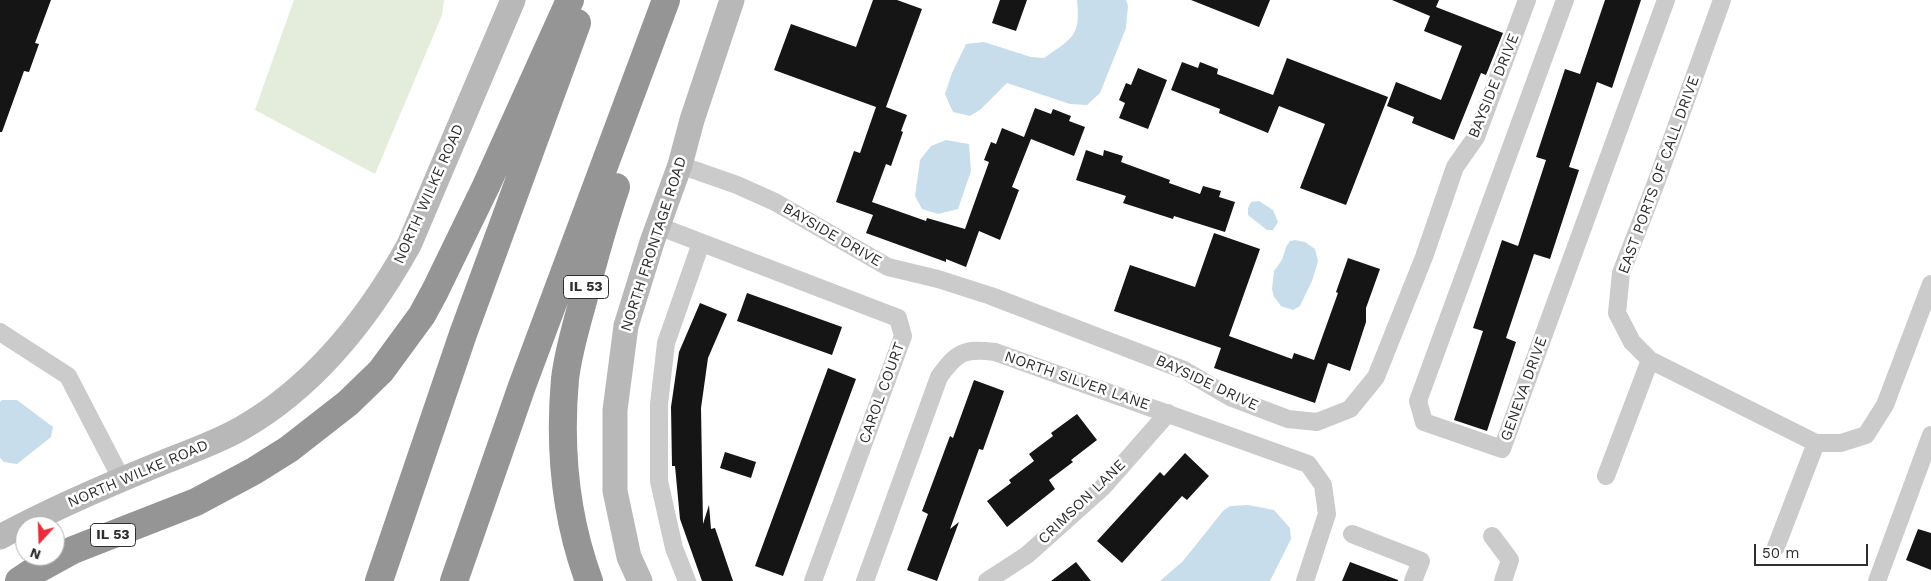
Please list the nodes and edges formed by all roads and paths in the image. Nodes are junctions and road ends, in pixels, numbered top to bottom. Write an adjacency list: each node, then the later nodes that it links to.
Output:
1 (513, 0): 20 (street, NORTH WILKE ROAD)
2 (570, 0): 25 (highway, IL 53)
3 (586, 0): 26 (highway)
4 (668, 0): 27 (highway); 28 (highway, IL 53)
5 (732, 0): 10 (street, NORTH FRONTAGE ROAD)
6 (1527, 0): 10 (street, BAYSIDE DRIVE)
7 (1565, 0): 8 (street, GENEVA DRIVE)
8 (1666, 0)
9 (1722, 0): 15 (street, EAST PORTS OF CALL DRIVE)
10 (680, 165): 11 (street, NORTH FRONTAGE ROAD)
11 (658, 226): 12 (street, CAROL COURT); 29 (street, NORTH FRONTAGE ROAD)
12 (701, 242): 30 (street); 31 (street, CAROL COURT)
13 (1931, 284): 18 (street, EAST PORTS OF CALL DRIVE)
14 (0, 332): 20 (street)
15 (1650, 360): 18 (street, EAST PORTS OF CALL DRIVE); 19 (street)
16 (1168, 413): 32 (street, NORTH SILVER LANE); 33 (street, CRIMSON LANE); 34 (street, NORTH SILVER LANE)
17 (1931, 435): 37 (street)
18 (1816, 443): 24 (street)
19 (1606, 476)
20 (122, 480): 23 (street, NORTH WILKE ROAD)
21 (1352, 534): 35 (street)
22 (1492, 536): 36 (street)
23 (0, 537)
24 (1776, 547)
25 (20, 581)
26 (379, 581)
27 (454, 581)
28 (589, 581)
29 (640, 581)
30 (686, 581)
31 (813, 581)
32 (865, 581)
33 (988, 581)
34 (1305, 581)
35 (1413, 581)
36 (1503, 581)
37 (1876, 581)

